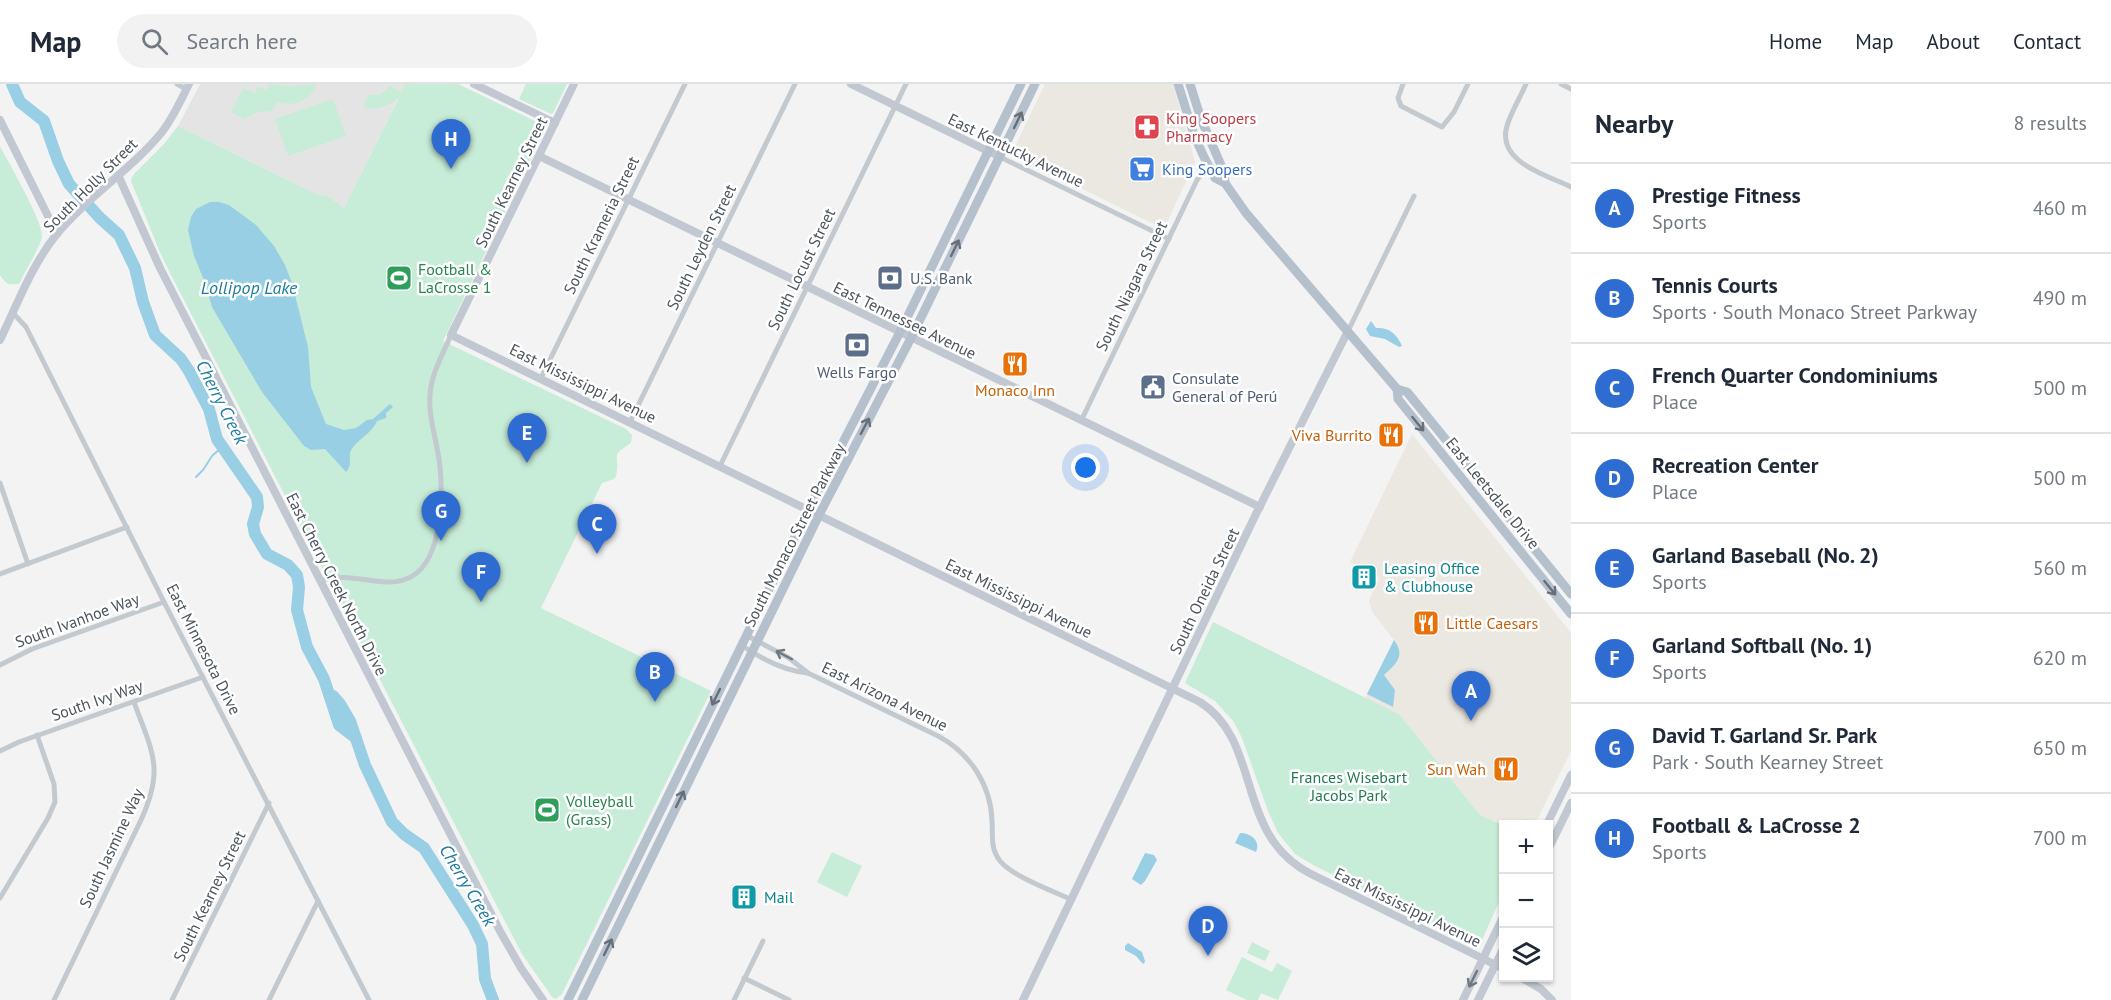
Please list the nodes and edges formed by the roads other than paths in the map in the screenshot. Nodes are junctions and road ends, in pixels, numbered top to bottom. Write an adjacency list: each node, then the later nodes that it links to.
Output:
1 (177, 84): 16 (street)
2 (574, 84): 20 (street, South Kearney Street)
3 (685, 84): 29 (street, South Krameria Street)
4 (795, 84): 32 (street, South Leyden Street)
5 (851, 84): 18 (street, East Kentucky Avenue)
6 (906, 84): 18 (street, South Locust Street)
7 (1021, 84): 21 (main road, South Monaco Street Parkway)
8 (1035, 84): 23 (main road, South Monaco Street Parkway, one-way to 8)
9 (1178, 84): 24 (main road, East Leetsdale Drive)
10 (1190, 84): 26 (main road, East Leetsdale Drive)
11 (1403, 84): 12 (street)
12 (1468, 84)
13 (1526, 84): 27 (street)
14 (1561, 84): 17 (street)
15 (477, 85): 20 (street)
16 (188, 86): 25 (street, South Holly Street)
17 (1571, 89)
18 (896, 106): 21 (street, East Kentucky Avenue); 33 (street, South Locust Street)
19 (0, 120): 30 (street)
20 (555, 123): 22 (street, South Kearney Street)
21 (988, 151): 23 (street, East Kentucky Avenue); 36 (main road, South Monaco Street Parkway)
22 (539, 156): 29 (street, East Tennessee Avenue); 37 (street, South Kearney Street)
23 (1000, 157): 31 (street, East Kentucky Avenue); 38 (main road, South Monaco Street Parkway, one-way to 23)
24 (1208, 166): 26 (main road, East Leetsdale Drive); 31 (street, South Niagara Street)
25 (118, 175): 30 (street, South Holly Street); 52 (street, East Cherry Creek North Drive)
26 (1225, 183): 35 (main road, East Leetsdale Drive)
27 (1571, 187)
28 (1414, 196): 35 (street, South Oneida Street)
29 (628, 199): 32 (street, East Tennessee Avenue); 40 (street, South Krameria Street)
30 (57, 234): 34 (street, South Holly Street)
31 (1169, 239): 42 (street, South Niagara Street)
32 (718, 243): 33 (street, East Tennessee Avenue); 43 (street, South Leyden Street)
33 (807, 286): 36 (street, East Tennessee Avenue); 44 (street, South Locust Street)
34 (13, 313): 39 (street, South Holly Street); 49 (street, East Minnesota Drive)
35 (1347, 331): 41 (main road, East Leetsdale Drive); 46 (street, South Oneida Street)
36 (900, 332): 38 (street, East Tennessee Avenue); 47 (main road, South Monaco Street Parkway)
37 (452, 335): 40 (street, East Mississippi Avenue); 52 (street, South Kearney Street)
38 (911, 338): 42 (street, East Tennessee Avenue); 48 (main road, South Monaco Street Parkway, one-way to 38)
39 (0, 340)
40 (541, 378): 43 (street, East Mississippi Avenue)
41 (1397, 389): 53 (main road, East Leetsdale Drive); 55 (main road, East Leetsdale Drive, one-way to 55)
42 (1081, 421): 46 (street, East Tennessee Avenue)
43 (630, 422): 44 (street, East Mississippi Avenue)
44 (720, 466): 47 (street, East Mississippi Avenue)
45 (0, 483): 50 (street)
46 (1260, 507): 63 (street, South Oneida Street)
47 (808, 510): 48 (street, East Mississippi Avenue); 56 (main road, South Monaco Street Parkway)
48 (819, 515): 57 (main road, South Monaco Street Parkway); 63 (street, East Mississippi Avenue)
49 (127, 527): 50 (street); 54 (street, East Minnesota Drive)
50 (28, 564): 51 (street)
51 (0, 574)
52 (320, 581): 87 (street, East Cherry Creek North Drive)
53 (1571, 594)
54 (164, 602): 60 (street, South Ivanhoe Way); 62 (street, East Minnesota Drive)
55 (1571, 614)
56 (746, 635): 57 (street, East Arizona Avenue); 58 (main road, South Monaco Street Parkway)
57 (757, 642): 59 (main road, South Monaco Street Parkway); 61 (street, East Arizona Avenue, one-way to 57)
58 (741, 645): 59 (street, East Arizona Avenue); 88 (main road, South Monaco Street Parkway, one-way to 88)
59 (752, 652): 61 (street, East Arizona Avenue); 89 (main road, South Monaco Street Parkway, one-way to 59)
60 (0, 665)
61 (808, 673): 73 (street, East Arizona Avenue)
62 (203, 677): 64 (street, South Ivy Way); 68 (street, East Minnesota Drive)
63 (1173, 688): 73 (street, South Oneida Street); 78 (street, East Mississippi Avenue)
64 (134, 702): 65 (street, South Ivy Way); 83 (street, South Jasmine Way)
65 (38, 735): 66 (street, South Ivy Way); 72 (street)
66 (0, 751)
67 (1571, 775): 70 (street)
68 (269, 803): 74 (street, East Minnesota Drive); 84 (street, South Kearney Street)
69 (1571, 803): 71 (street)
70 (1549, 820)
71 (1553, 840)
72 (0, 898)
73 (1072, 900): 92 (street, South Oneida Street)
74 (318, 901): 85 (street); 86 (street, East Minnesota Drive)
75 (1499, 924): 78 (street)
76 (763, 941): 81 (street)
77 (1499, 955): 79 (street)
78 (1483, 958): 79 (street, East Mississippi Avenue); 93 (street, one-way to 93)
79 (1495, 964): 80 (street, East Mississippi Avenue); 94 (street)
80 (1499, 966)
81 (744, 978): 90 (street); 91 (street)
82 (1529, 982): 95 (street)
83 (54, 1000)
84 (172, 1000)
85 (269, 1000)
86 (369, 1000)
87 (543, 1000)
88 (568, 1000)
89 (582, 1000)
90 (734, 1000)
91 (789, 1000)
92 (1023, 1000)
93 (1463, 1000)
94 (1478, 1000)
95 (1552, 1000)

